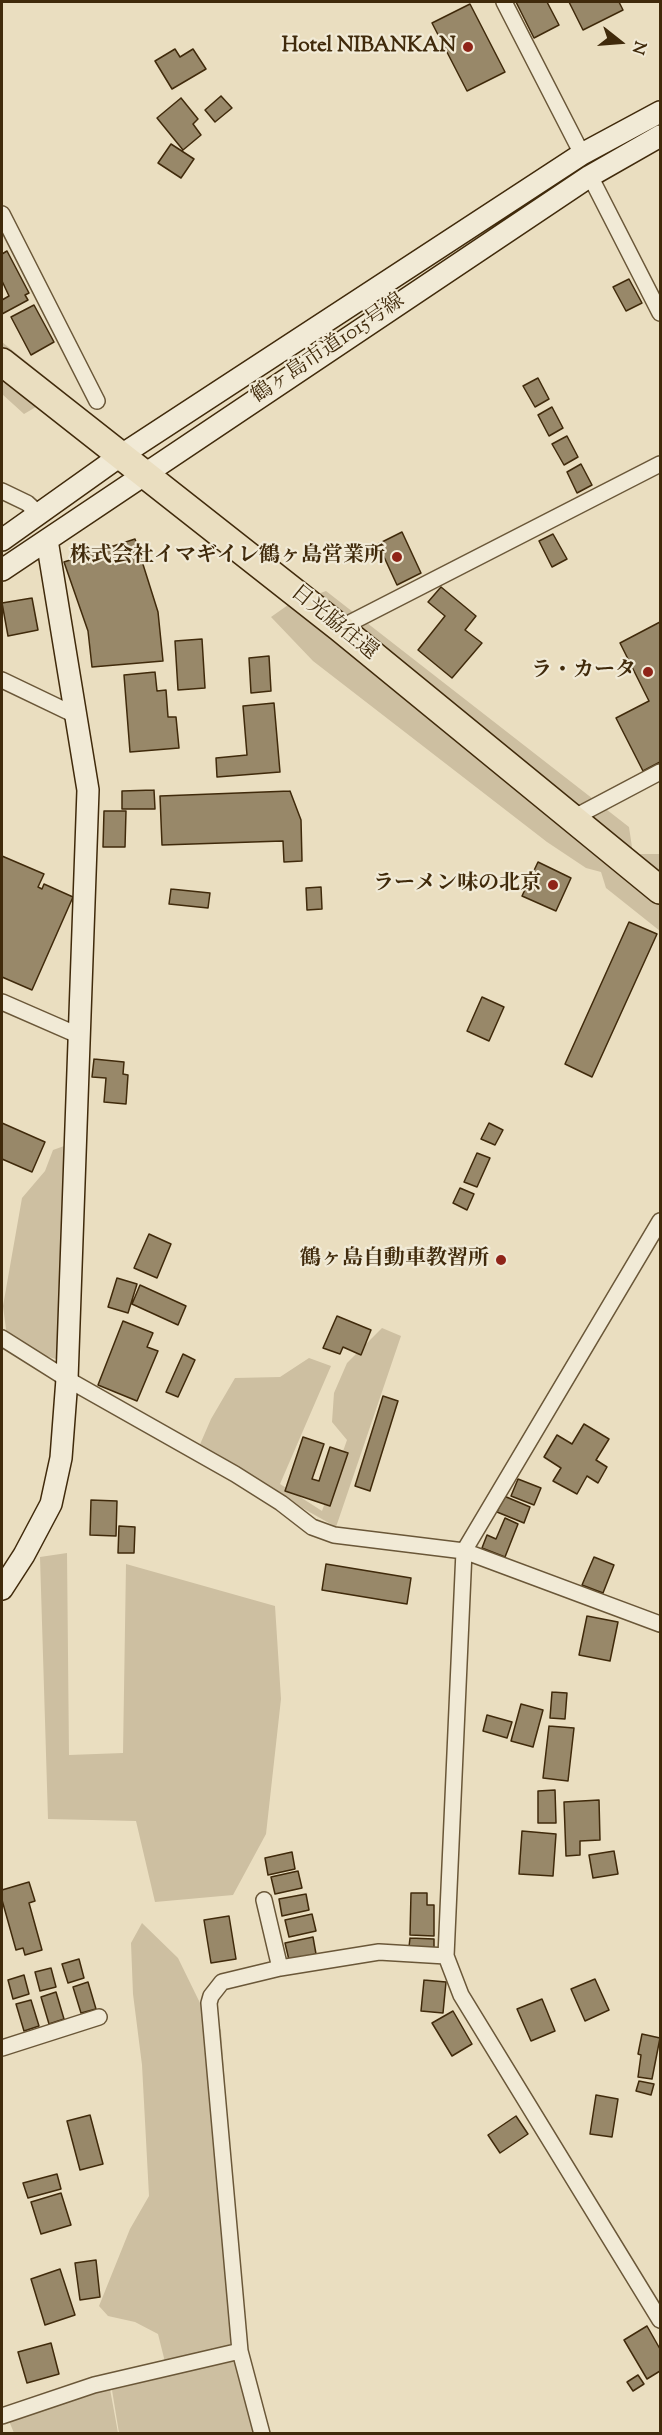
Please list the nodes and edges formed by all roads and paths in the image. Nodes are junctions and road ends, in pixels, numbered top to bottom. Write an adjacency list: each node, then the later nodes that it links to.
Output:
1 (504, 2): 4 (street)
2 (660, 112): 4 (street, 鶴ヶ島市道1015号線)
3 (660, 136): 5 (street, 鶴ヶ島市道1015号線)
4 (582, 154): 10 (street, 鶴ヶ島市道1015号線)
5 (590, 176): 7 (street); 12 (street, 鶴ヶ島市道1015号線)
6 (2, 214): 9 (street)
7 (660, 313)
8 (2, 362): 10 (highway, 日光脇往還)
9 (97, 401)
10 (120, 456): 12 (highway, 日光脇往還); 14 (street, 鶴ヶ島市道1015号線)
11 (660, 464): 18 (street)
12 (143, 474): 16 (street, 鶴ヶ島市道1015号線); 18 (highway, 日光脇往還)
13 (2, 491): 14 (street)
14 (39, 514): 15 (street, 鶴ヶ島市道1015号線)
15 (2, 540)
16 (47, 540): 17 (street, 鶴ヶ島市道1015号線); 20 (street)
17 (2, 570)
18 (340, 628): 22 (highway, 日光脇往還)
19 (2, 680): 20 (street)
20 (75, 715): 25 (street)
21 (660, 772): 22 (street)
22 (571, 819): 23 (highway, 日光脇往還)
23 (660, 890)
24 (2, 1002): 25 (street)
25 (80, 1036): 28 (street)
26 (660, 1221): 29 (street)
27 (2, 1338): 28 (street)
28 (67, 1379): 29 (street); 30 (street)
29 (464, 1551): 31 (street); 33 (street)
30 (2, 1588)
31 (660, 1624)
32 (264, 1900): 34 (street)
33 (446, 1956): 34 (street); 37 (street)
34 (280, 1968): 38 (street)
35 (99, 2017): 36 (street)
36 (2, 2048)
37 (660, 2320)
38 (240, 2351): 39 (street); 40 (street)
39 (2, 2416)
40 (262, 2433)

